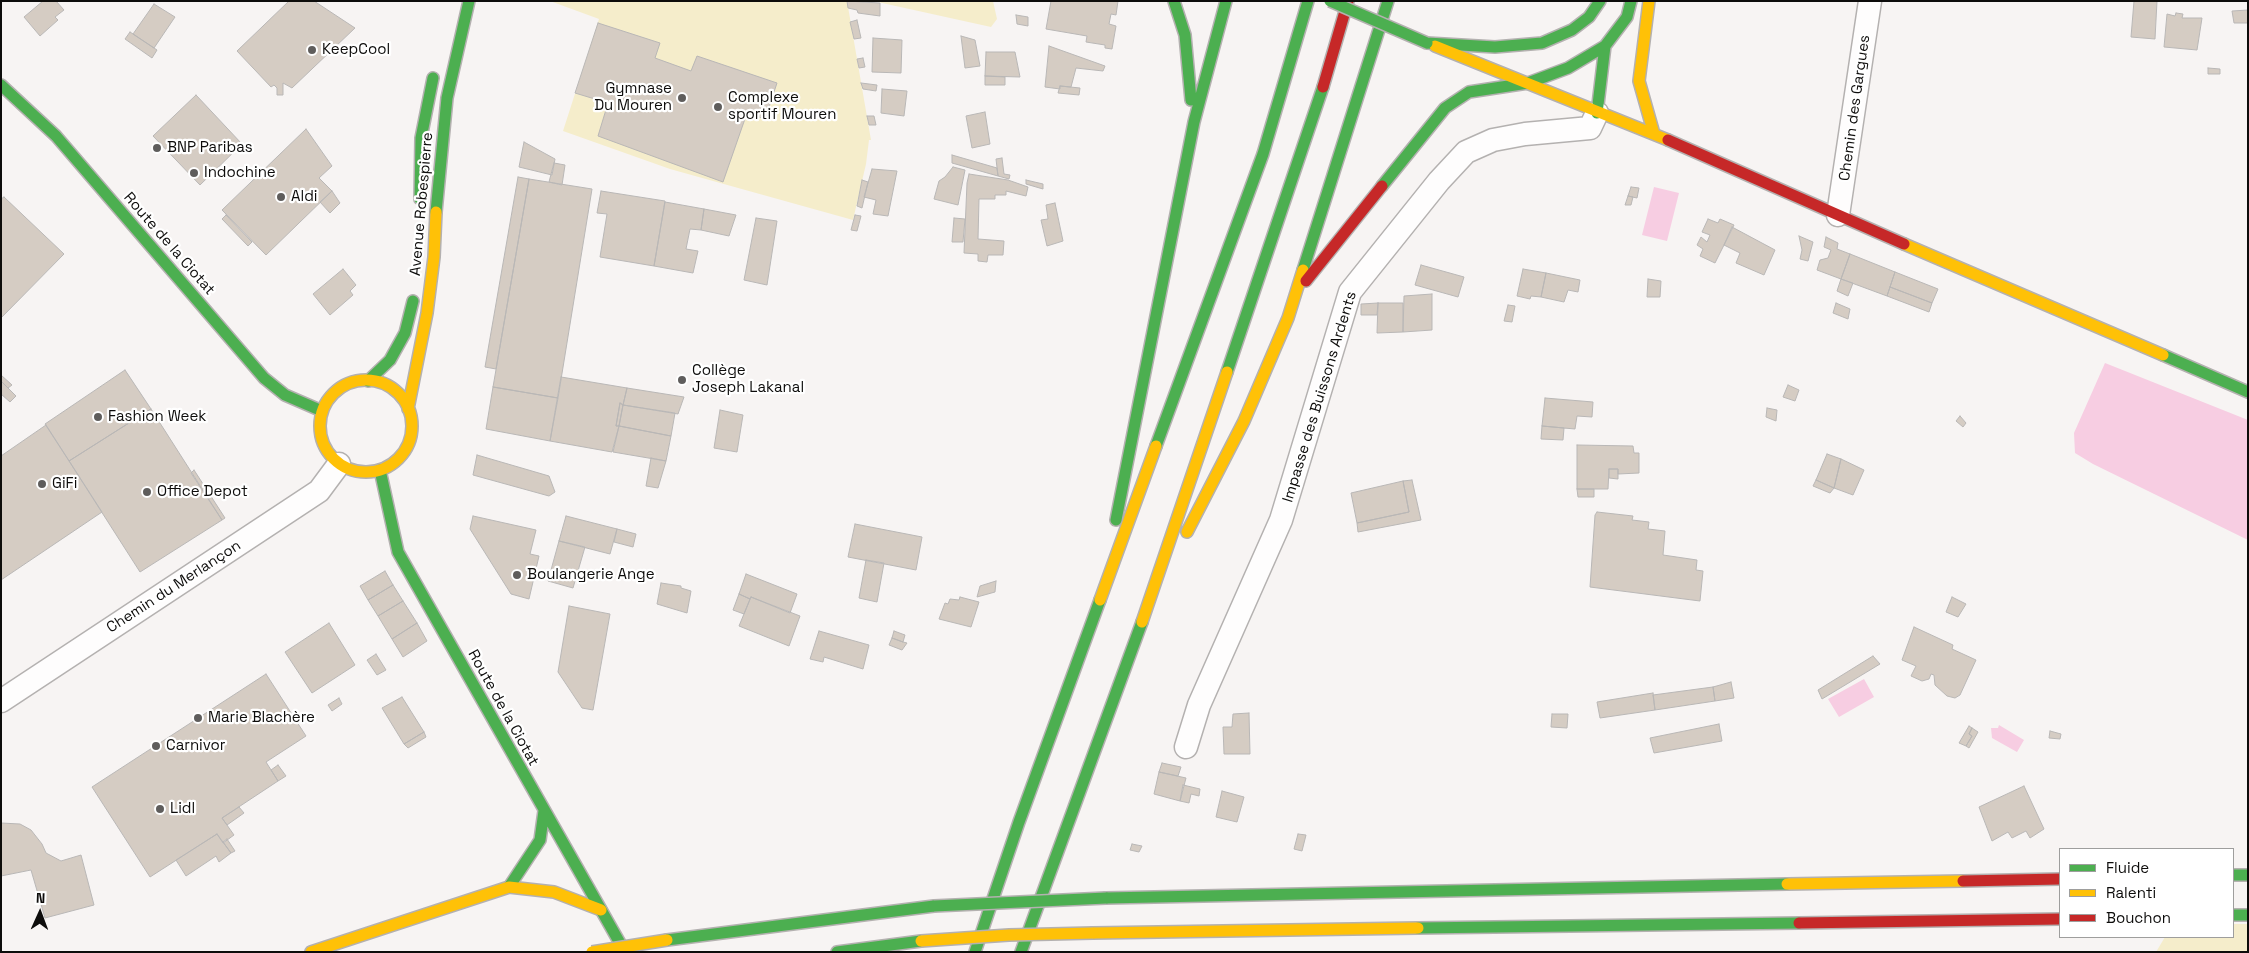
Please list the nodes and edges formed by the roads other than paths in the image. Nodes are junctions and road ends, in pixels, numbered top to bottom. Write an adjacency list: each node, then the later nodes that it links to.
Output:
1 (469, 1): 26 (main road, Avenue Robespierre)
2 (1174, 1): 18 (main road)
3 (1226, 1): 18 (main road)
4 (1308, 1): 30 (main road)
5 (1330, 1): 12 (main road, bridge)
6 (1348, 1): 31 (main road)
7 (1388, 1): 23 (main road)
8 (1600, 1): 12 (main road)
9 (1631, 1): 13 (main road)
10 (1649, 1): 19 (main road)
11 (1870, 1): 21 (street, Chemin des Gargues)
12 (1427, 43): 15 (main road)
13 (1604, 46): 15 (main road); 17 (main road)
14 (437, 62): 20 (main road, Avenue Robespierre)
15 (1528, 82): 17 (main road); 23 (main road)
16 (1, 85): 27 (main road, Route de la Ciotat)
17 (1604, 107): 19 (main road); 33 (street, Impasse des Buissons Ardents)
18 (1194, 122): 30 (main road)
19 (1654, 134): 21 (main road)
20 (419, 207)
21 (1838, 215): 25 (main road)
22 (414, 291): 24 (main road, Avenue Robespierre)
23 (1298, 292): 31 (main road)
24 (368, 381): 26 (main road); 27 (main road)
25 (2248, 392)
26 (408, 409): 29 (main road)
27 (322, 411): 28 (main road)
28 (339, 464): 29 (main road); 32 (street, Chemin du Merlançon)
29 (380, 470): 34 (main road, Route de la Ciotat)
30 (1099, 605): 47 (main road)
31 (1145, 615): 48 (main road)
32 (1, 702)
33 (1186, 747)
34 (544, 811): 38 (main road); 39 (main road, Route de la Ciotat)
35 (2234, 875): 36 (main road)
36 (2248, 875)
37 (2059, 879): 44 (main road, bridge)
38 (509, 887): 39 (main road); 43 (main road)
39 (601, 910): 45 (main road, Route de la Ciotat)
40 (2234, 915): 41 (main road)
41 (2248, 915)
42 (2059, 918): 46 (main road, bridge)
43 (311, 952)
44 (592, 952)
45 (625, 952)
46 (837, 952)
47 (975, 952)
48 (1021, 952)

